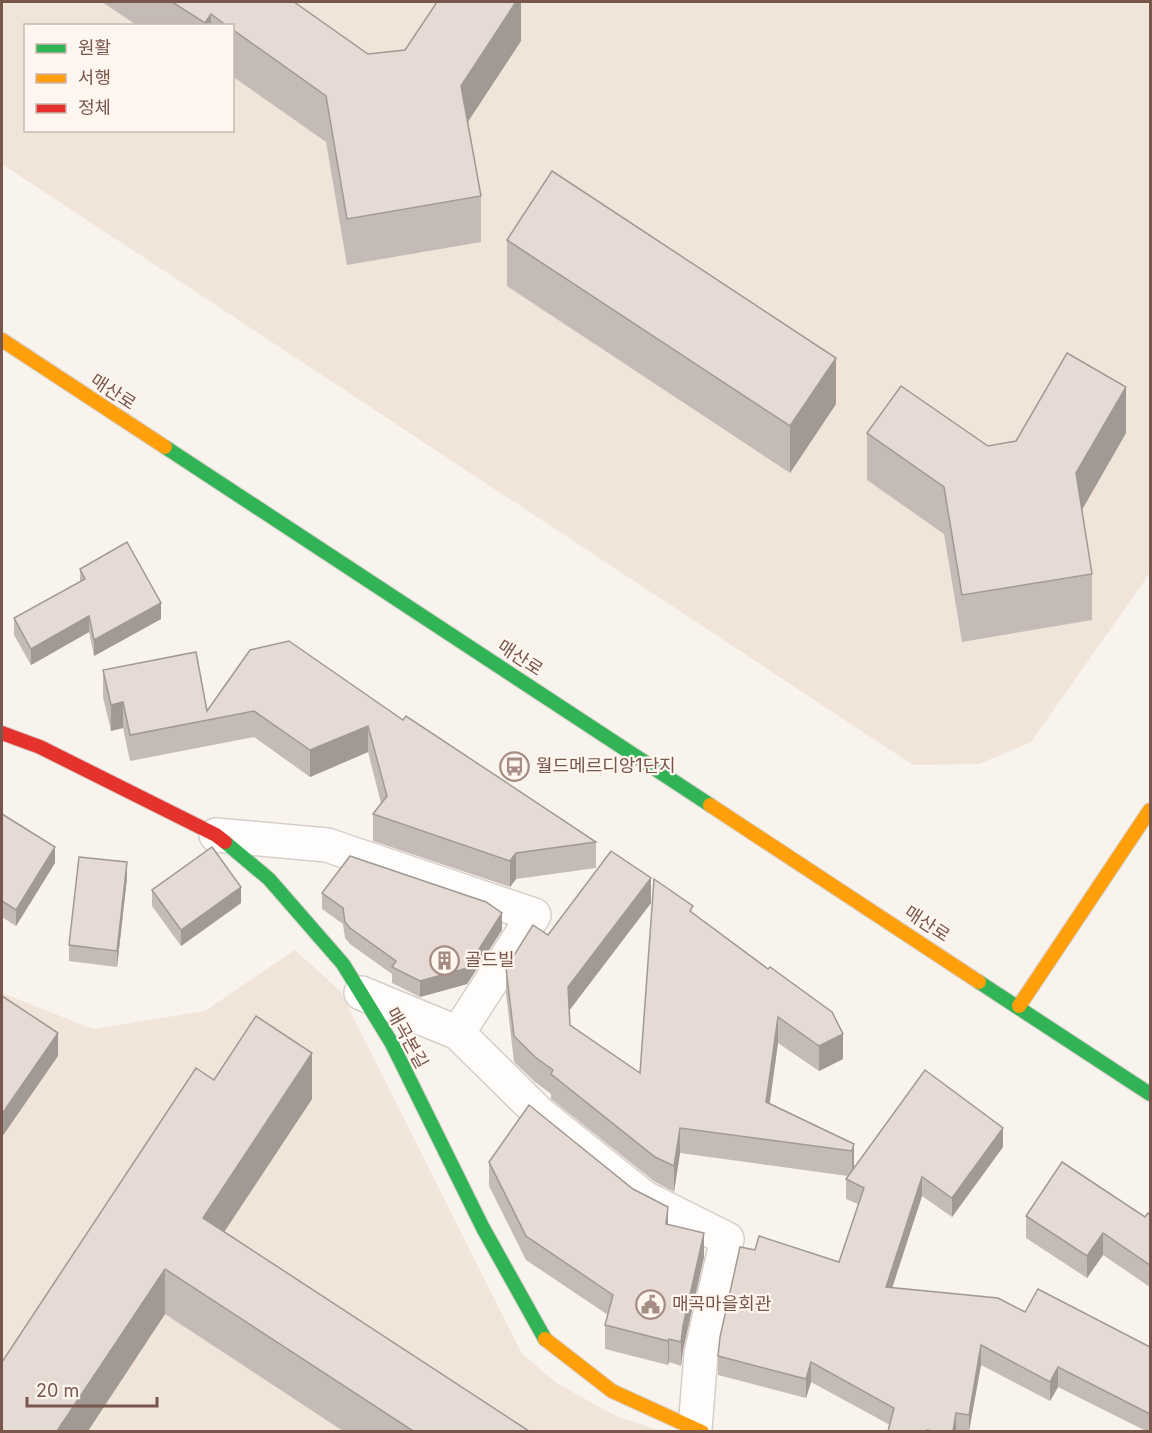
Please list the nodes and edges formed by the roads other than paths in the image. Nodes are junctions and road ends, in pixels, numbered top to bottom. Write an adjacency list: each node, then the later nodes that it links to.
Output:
1 (2, 340): 6 (street, 매산로)
2 (2, 734): 4 (street, 매곡본길)
3 (1150, 810): 6 (street)
4 (216, 835): 5 (street, 매곡본길); 7 (street)
5 (361, 993): 7 (street); 9 (street, 매곡본길)
6 (1019, 1006): 8 (street, 매산로)
7 (458, 1033): 9 (street)
8 (1150, 1094)
9 (697, 1431)

